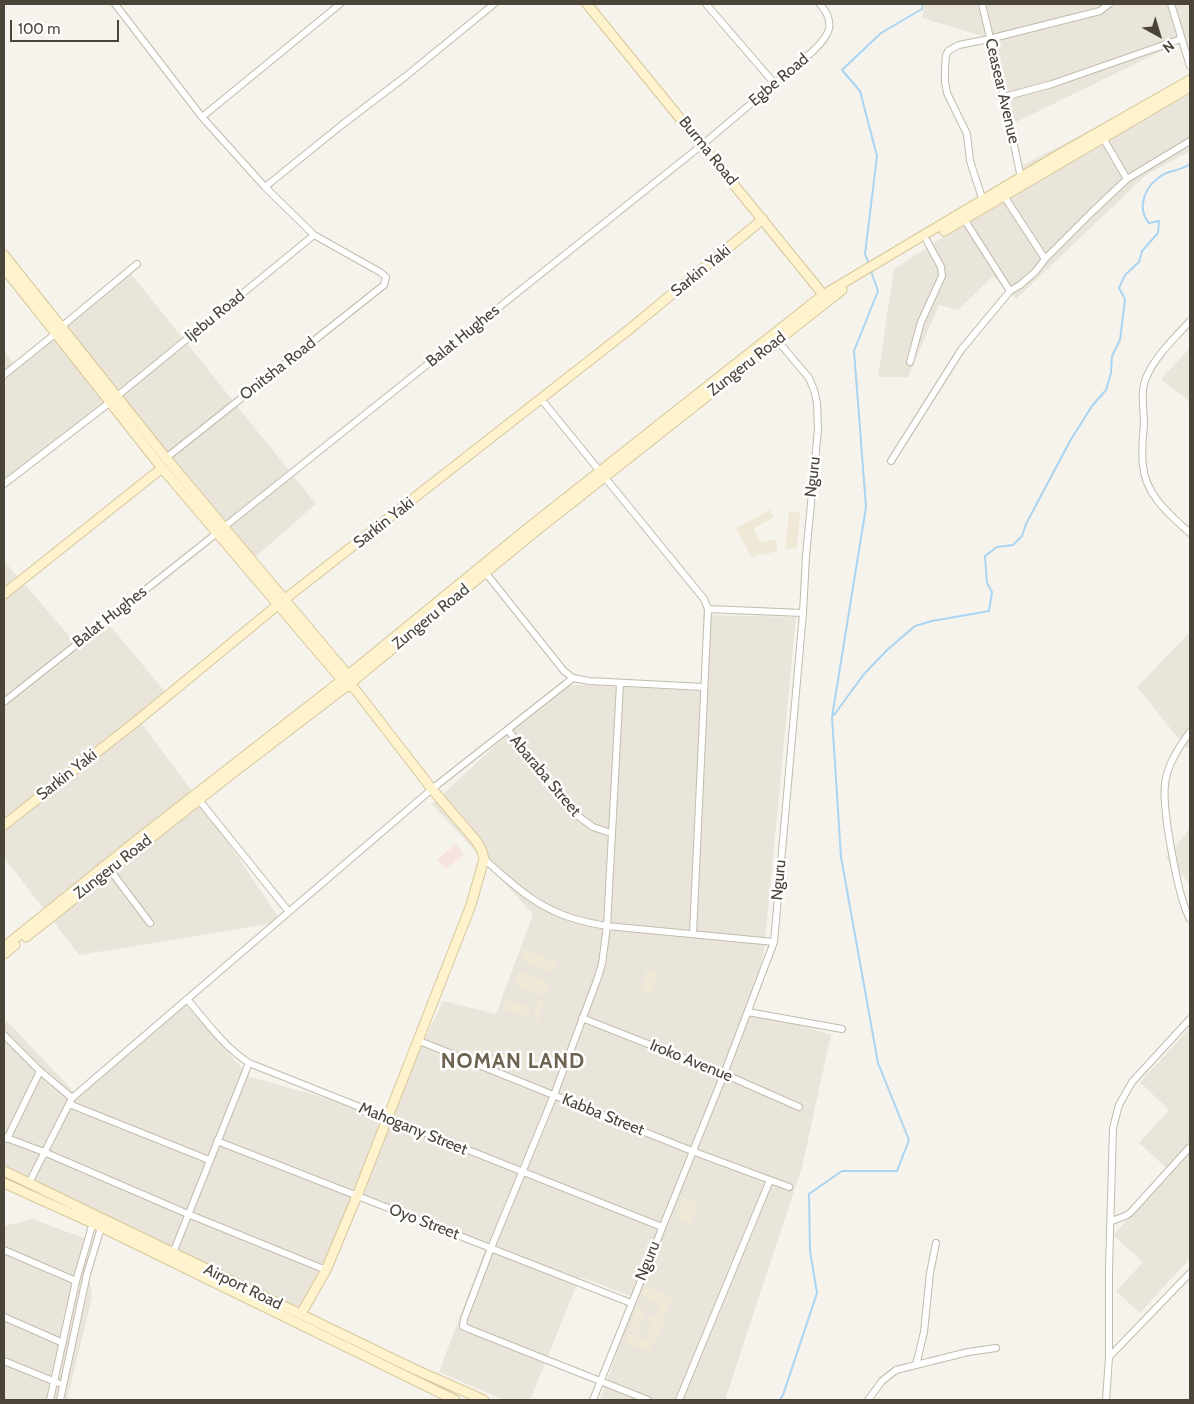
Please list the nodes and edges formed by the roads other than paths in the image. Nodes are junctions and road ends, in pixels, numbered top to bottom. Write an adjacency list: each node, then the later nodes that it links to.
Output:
1 (115, 4): 17 (street)
2 (340, 4): 17 (street)
3 (494, 4): 23 (street)
4 (586, 4): 20 (street, Burma Road)
5 (706, 4): 14 (street)
6 (820, 4): 14 (street, Egbe Road)
7 (982, 4): 10 (street, Ceasear Avenue)
8 (1109, 4): 10 (street)
9 (1170, 4): 11 (street)
10 (989, 39): 16 (street, Ceasear Avenue); 25 (street)
11 (1181, 39): 12 (street); 16 (street)
12 (1190, 66)
13 (1190, 80): 21 (street)
14 (774, 84): 20 (street, Egbe Road)
15 (1190, 88): 18 (street)
16 (1004, 97): 21 (street, Ceasear Avenue)
17 (202, 117): 23 (street)
18 (1103, 138): 22 (street); 24 (street)
19 (1190, 141): 22 (street)
20 (702, 145): 26 (street, Burma Road); 49 (street, Balat Hughes)
21 (1021, 178): 25 (street)
22 (1128, 179): 31 (street)
23 (265, 187): 28 (street)
24 (1004, 196): 27 (street); 31 (street)
25 (983, 201): 34 (street)
26 (763, 219): 36 (street, Burma Road); 42 (street, Sarkin Yaki)
27 (964, 220): 29 (street); 35 (street)
28 (314, 235): 43 (street, Ijebu Road); 44 (street, Onitsha Road)
29 (927, 241): 34 (street); 40 (street)
30 (4, 255): 38 (street)
31 (1045, 259): 35 (street)
32 (136, 264): 38 (street)
33 (4, 268): 38 (street)
34 (873, 269): 36 (street, Zungeru Road)
35 (1010, 291): 45 (street)
36 (825, 298): 39 (street, Zungeru Road); 47 (street)
37 (1190, 322): 50 (street)
38 (58, 330): 41 (street); 43 (street)
39 (777, 340): 47 (street, Zungeru Road); 55 (street, Nguru)
40 (910, 362)
41 (4, 376)
42 (541, 399): 47 (street); 53 (street, Sarkin Yaki)
43 (113, 400): 44 (street); 46 (street); 48 (street, Ijebu Road)
44 (166, 458): 49 (street)
45 (891, 461)
46 (162, 468): 49 (street); 52 (street)
47 (603, 474): 51 (street, Zungeru Road); 54 (street); 57 (street)
48 (4, 484)
49 (220, 530): 53 (street); 60 (street, Balat Hughes)
50 (1190, 533)
51 (485, 572): 56 (street); 57 (street, Zungeru Road)
52 (4, 594)
53 (282, 602): 57 (street); 65 (street, Sarkin Yaki)
54 (708, 609): 55 (street); 59 (street)
55 (802, 613): 74 (street, Nguru)
56 (573, 678): 58 (street); 61 (street)
57 (349, 682): 63 (street); 64 (street, Zungeru Road); 75 (street)
58 (620, 684): 59 (street); 66 (street)
59 (703, 687): 73 (street)
60 (4, 702)
61 (508, 730): 63 (street); 66 (street, Abaraba Street)
62 (1189, 737): 70 (street)
63 (432, 788): 67 (street); 69 (street)
64 (199, 800): 68 (street, Zungeru Road); 69 (street)
65 (4, 826)
66 (611, 833): 72 (street)
67 (484, 859): 72 (street); 83 (street)
68 (110, 870): 71 (street); 76 (street, Zungeru Road)
69 (289, 912): 77 (street)
70 (1190, 919)
71 (150, 923)
72 (606, 926): 73 (street); 79 (street)
73 (693, 934): 74 (street)
74 (774, 942): 78 (street, Nguru)
75 (4, 947)
76 (4, 954)
77 (186, 999): 84 (street, Mahogany Street); 88 (street)
78 (748, 1012): 81 (street); 86 (street, Nguru)
79 (582, 1018): 86 (street, Iroko Avenue); 87 (street)
80 (1190, 1019): 106 (street)
81 (842, 1028)
82 (4, 1035): 85 (street)
83 (418, 1040): 87 (street, Kabba Street); 90 (street)
84 (249, 1063): 90 (street, Mahogany Street); 92 (street)
85 (40, 1071): 88 (street); 91 (street)
86 (724, 1074): 89 (street, Iroko Avenue); 95 (street, Nguru)
87 (554, 1095): 95 (street, Kabba Street); 98 (street)
88 (70, 1101): 94 (street); 96 (street)
89 (799, 1106)
90 (387, 1118): 98 (street, Mahogany Street); 103 (street)
91 (6, 1138): 94 (street)
92 (217, 1141): 96 (street); 103 (street, Oyo Street)
93 (1190, 1147): 106 (street)
94 (44, 1152): 101 (street); 104 (street)
95 (692, 1152): 99 (street, Kabba Street); 107 (street, Nguru)
96 (209, 1160): 104 (street)
97 (4, 1171): 101 (street, Airport Road)
98 (523, 1173): 107 (street, Mahogany Street); 109 (street)
99 (770, 1180): 102 (street, Kabba Street); 132 (street)
100 (4, 1182): 105 (street, Airport Road)
101 (29, 1182): 105 (street, Airport Road)
102 (789, 1187)
103 (357, 1196): 109 (street, Oyo Street); 112 (street)
104 (188, 1214): 111 (street); 112 (street)
105 (98, 1221): 111 (street, Airport Road); 114 (street); 125 (street); 128 (street, Airport Road)
106 (1112, 1221): 120 (street)
107 (662, 1227): 115 (street, Nguru)
108 (936, 1243): 122 (street)
109 (491, 1248): 115 (street, Oyo Street); 124 (street)
110 (4, 1250): 114 (street)
111 (173, 1253): 116 (street, Airport Road)
112 (326, 1270): 116 (street)
113 (1190, 1273): 120 (street)
114 (76, 1281): 118 (street)
115 (631, 1303): 124 (street, Nguru)
116 (301, 1314): 129 (street, Airport Road)
117 (4, 1317): 118 (street)
118 (63, 1343): 123 (street)
119 (996, 1348): 122 (street)
120 (1109, 1357): 134 (street)
121 (4, 1361): 123 (street)
122 (916, 1365): 133 (street)
123 (54, 1382): 125 (street); 126 (street)
124 (600, 1382): 130 (street, Nguru); 131 (street)
125 (63, 1384): 127 (street)
126 (50, 1400)
127 (60, 1400)
128 (455, 1400)
129 (484, 1400)
130 (593, 1400)
131 (648, 1400)
132 (679, 1400)
133 (868, 1400)
134 (1106, 1400)

